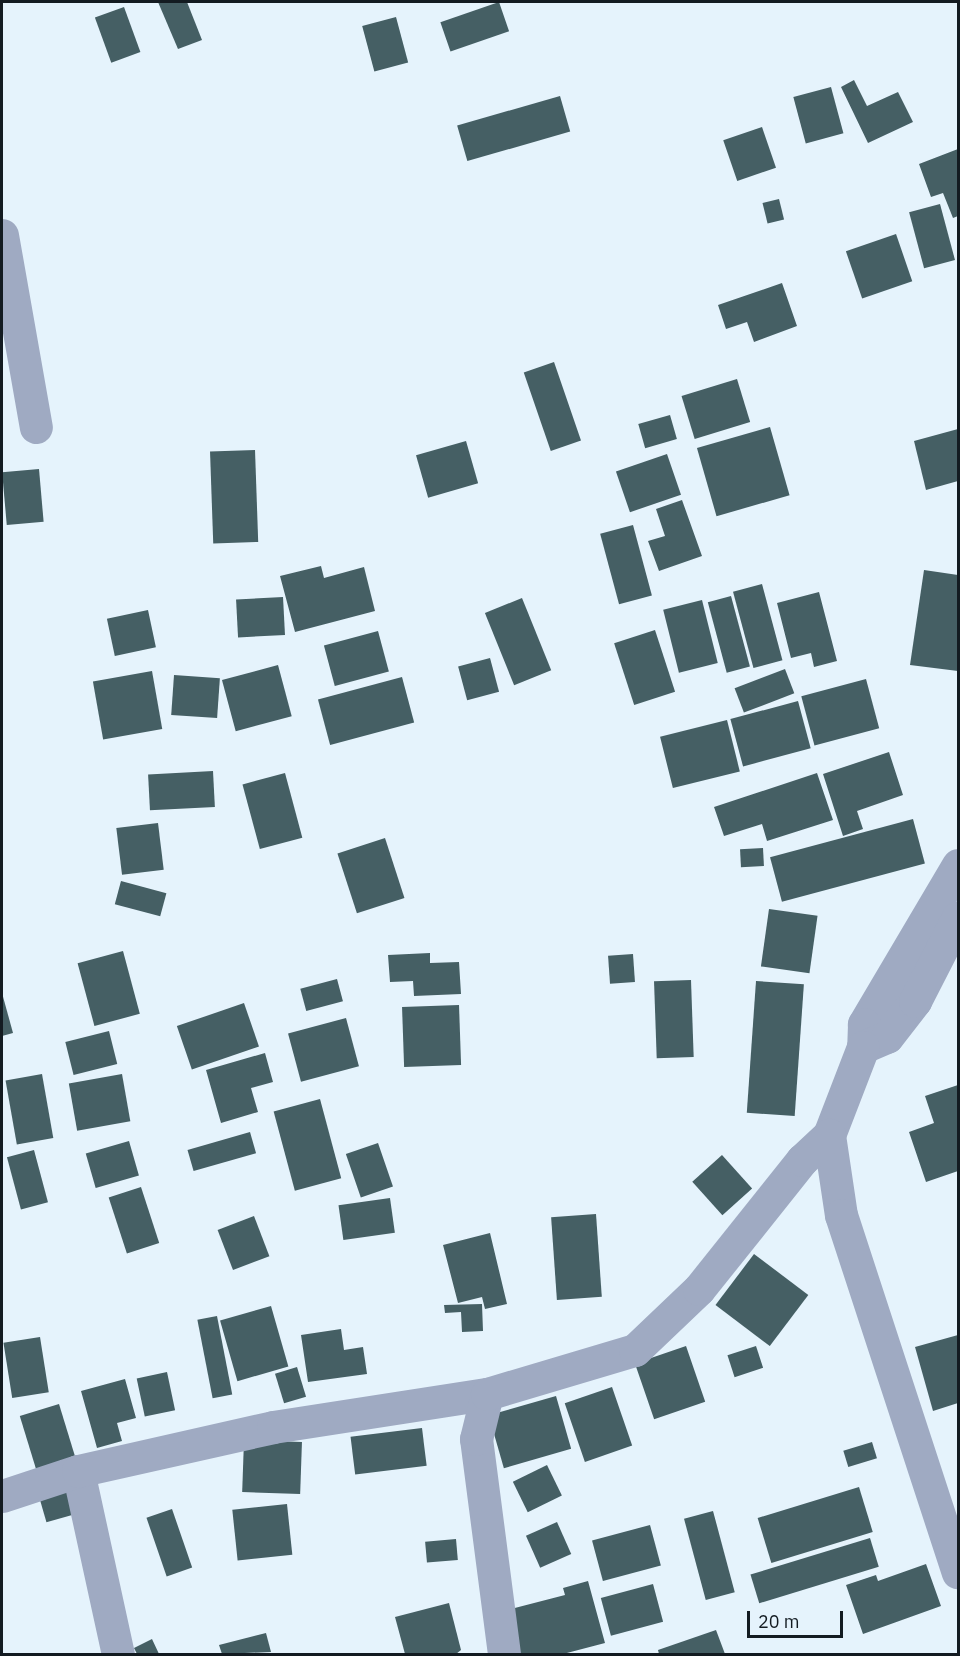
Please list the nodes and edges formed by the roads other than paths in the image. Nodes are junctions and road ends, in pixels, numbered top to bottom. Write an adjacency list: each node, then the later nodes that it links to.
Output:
1 (2, 235): 2 (street)
2 (36, 427)
3 (958, 865): 5 (street)
4 (958, 918): 5 (street)
5 (863, 1047): 6 (street)
6 (829, 1135): 7 (street); 10 (street)
7 (487, 1394): 8 (street); 12 (street)
8 (78, 1471): 9 (street); 11 (street)
9 (2, 1496)
10 (958, 1572)
11 (118, 1654)
12 (504, 1654)

